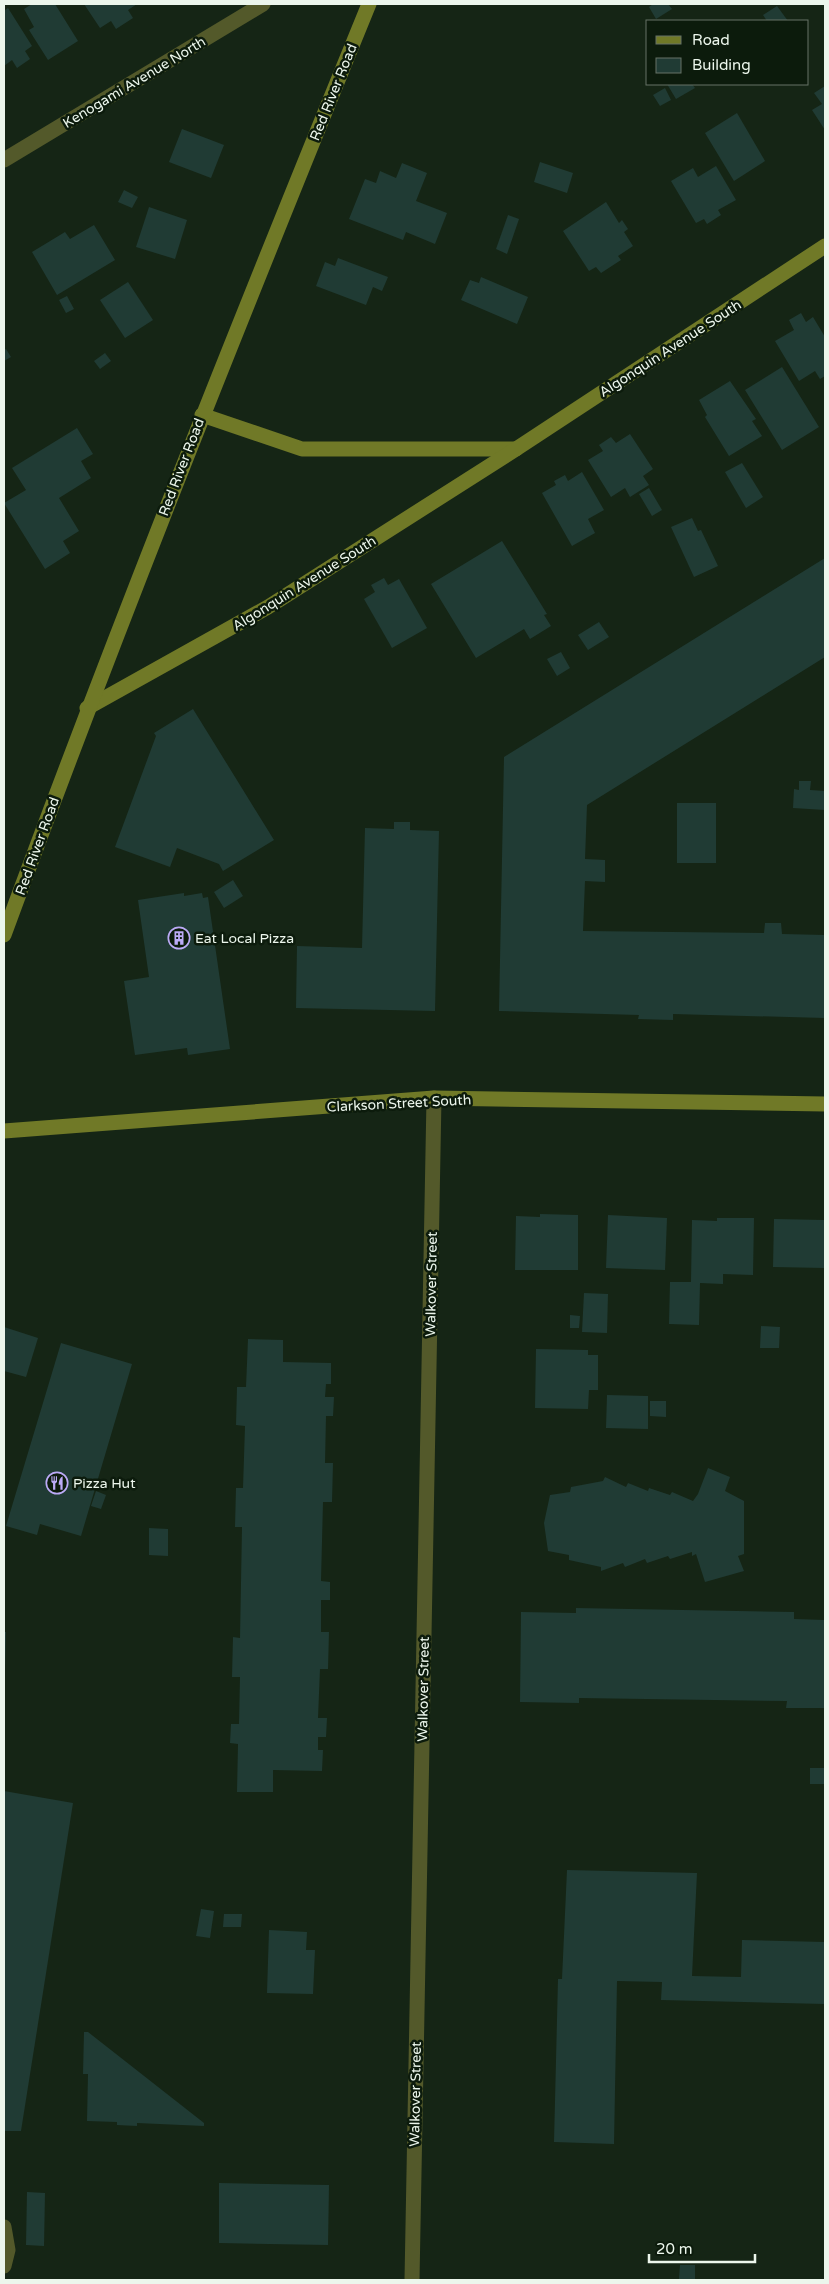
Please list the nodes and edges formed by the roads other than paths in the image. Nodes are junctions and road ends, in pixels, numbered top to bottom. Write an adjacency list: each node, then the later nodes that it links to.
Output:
1 (263, 4): 3 (street, Kenogami Avenue North)
2 (369, 4): 5 (main road, Red River Road)
3 (4, 160)
4 (825, 246): 6 (main road, Algonquin Avenue South)
5 (202, 415): 6 (main road); 7 (main road, Red River Road)
6 (516, 449): 7 (main road, Algonquin Avenue South)
7 (87, 708): 8 (main road, Red River Road)
8 (4, 935)
9 (434, 1098): 10 (main road, Clarkson Street South); 11 (main road, Clarkson Street South); 14 (street, Walkover Street)
10 (825, 1104)
11 (4, 1131)
12 (4, 2227): 13 (street)
13 (4, 2266)
14 (412, 2280)

